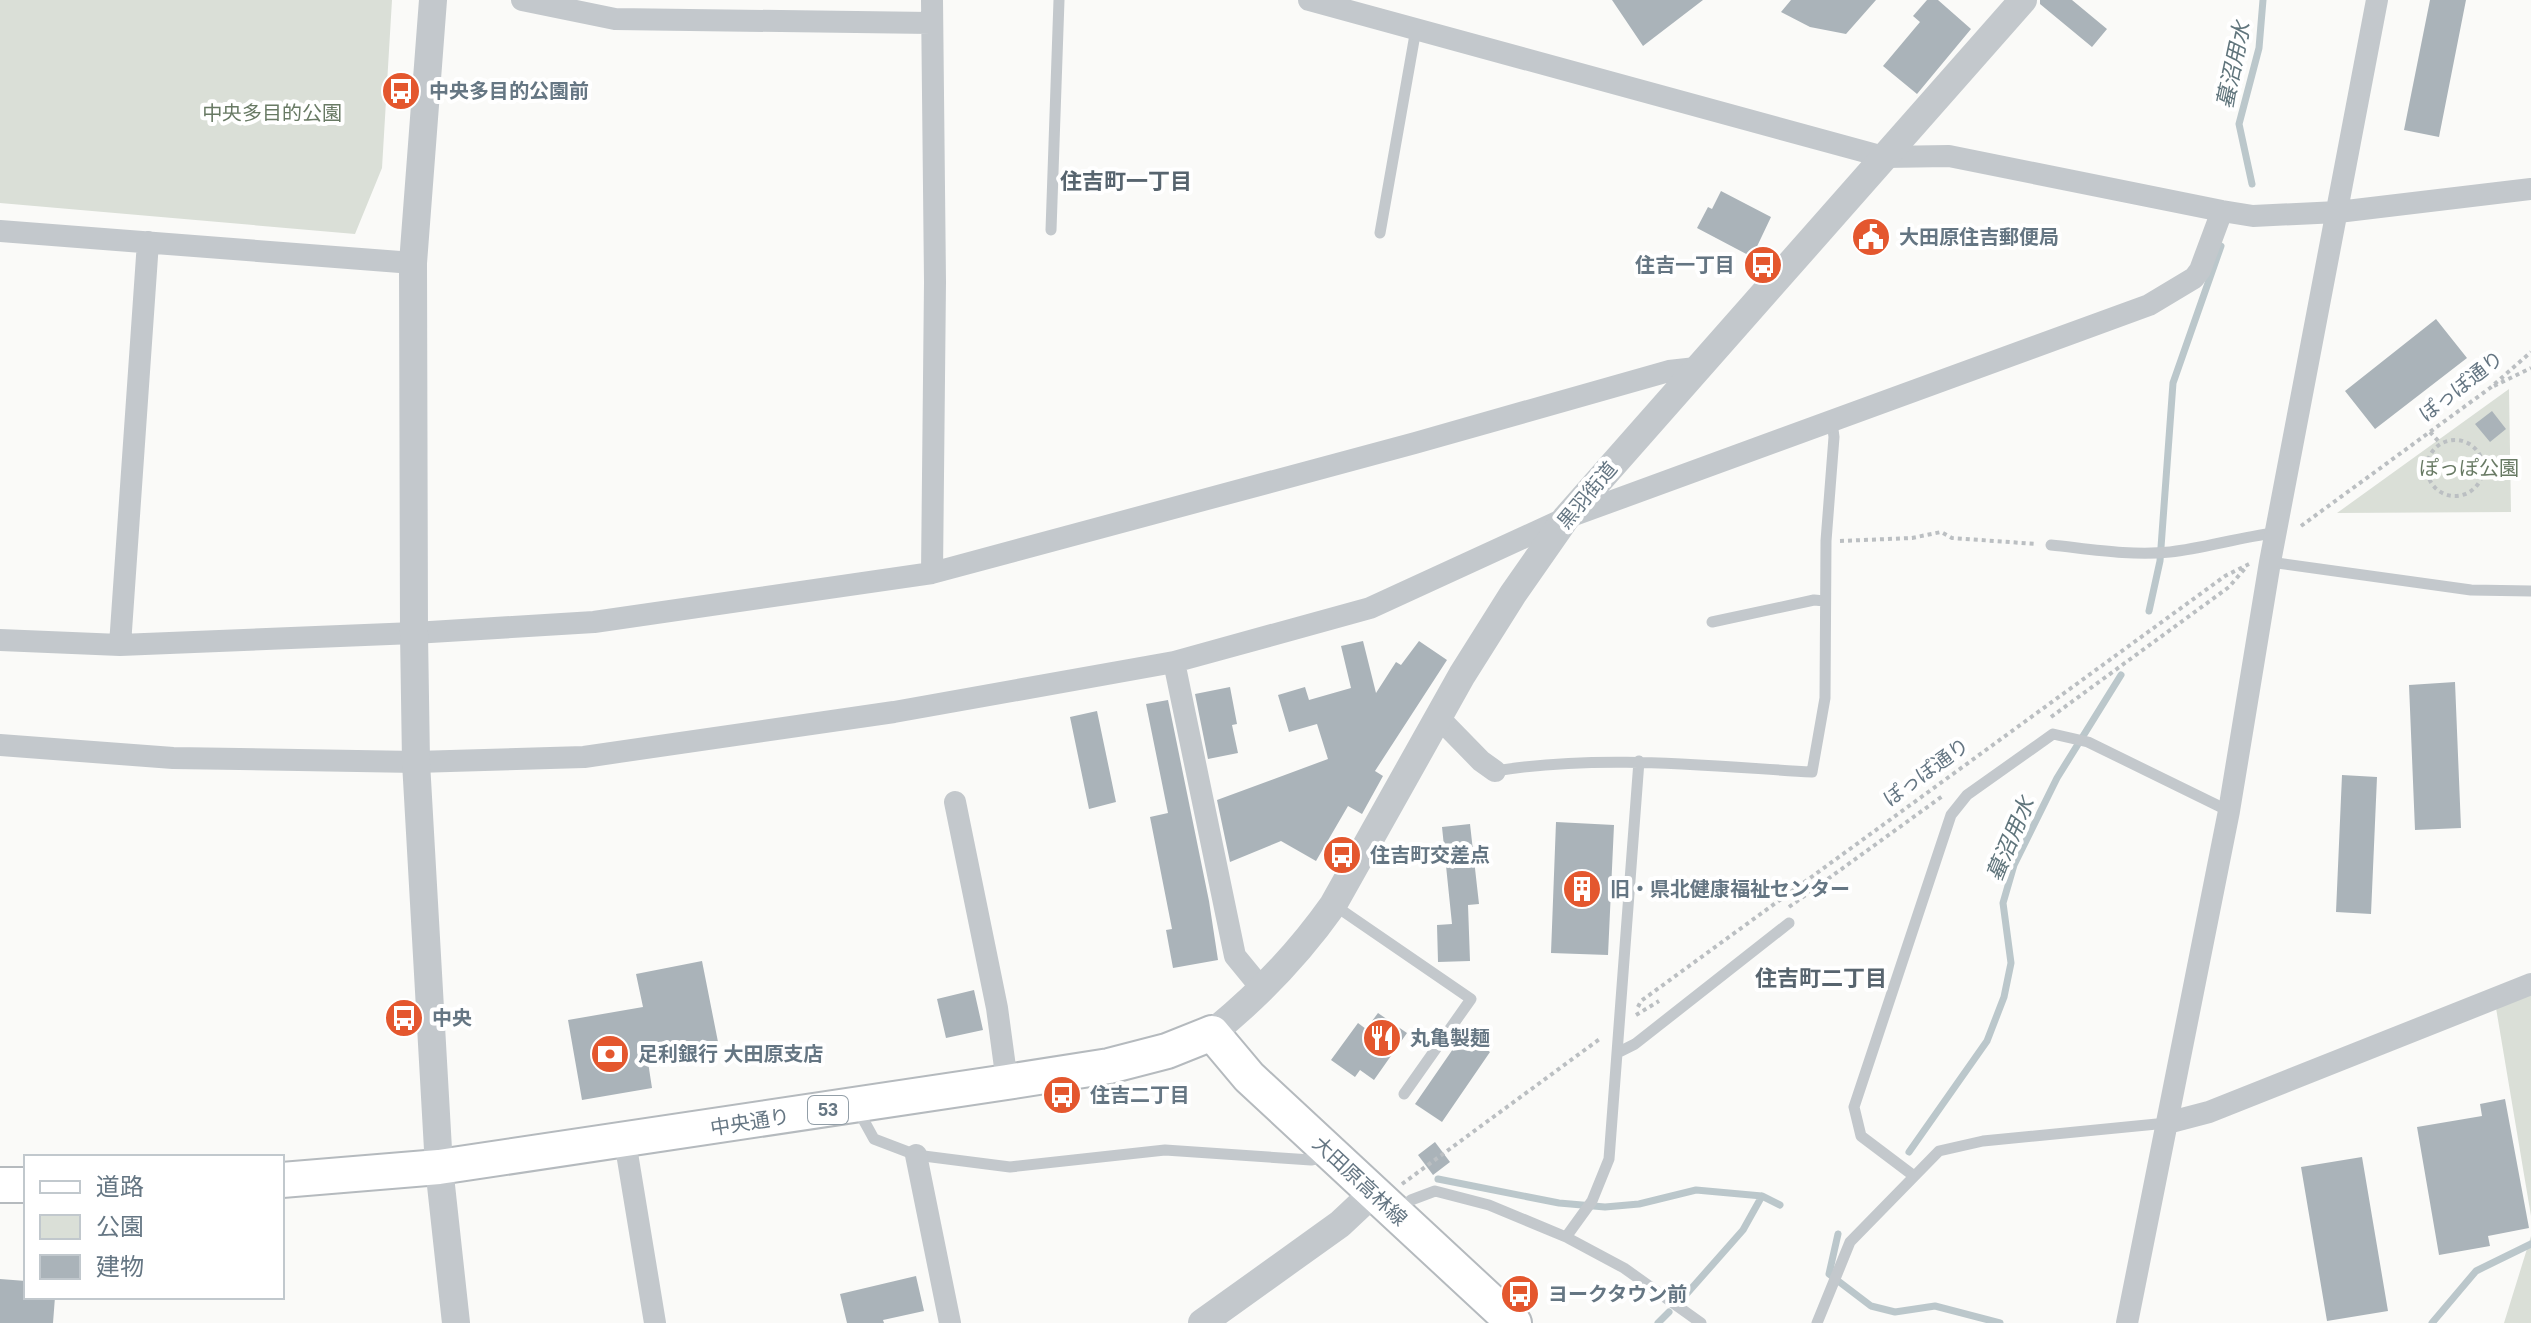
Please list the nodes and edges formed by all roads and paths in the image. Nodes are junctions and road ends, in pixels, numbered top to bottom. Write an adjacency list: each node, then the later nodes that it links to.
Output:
1 (433, 0): 18 (street)
2 (522, 0): 8 (street)
3 (932, 0): 8 (street)
4 (1059, 0): 14 (lane)
5 (1309, 0): 9 (street)
6 (2023, 0): 10 (street, 黒羽街道)
7 (2377, 0): 13 (street)
8 (931, 23): 31 (street)
9 (1416, 29): 10 (street); 16 (lane)
10 (1884, 157): 12 (street); 20 (street, 黒羽街道)
11 (2531, 189): 13 (street)
12 (2222, 211): 13 (street); 23 (street)
13 (2338, 212): 27 (street)
14 (1051, 230)
15 (0, 231): 17 (street)
16 (1380, 233)
17 (148, 242): 18 (street); 37 (street)
18 (413, 263): 35 (street)
19 (2531, 352): 22 (path, ぽっぽ通り)
20 (1696, 368): 26 (street, 黒羽街道); 31 (street)
21 (2531, 368): 22 (path)
22 (2490, 388): 24 (path, ぽっぽ通り)
23 (1832, 422): 26 (street); 28 (lane)
24 (2430, 432): 25 (path); 27 (path, ぽっぽ通り)
25 (2440, 443): 25 (path)
26 (1566, 518): 38 (street); 39 (street, 黒羽街道)
27 (2285, 532): 29 (lane); 30 (street)
28 (1826, 541): 29 (path); 33 (lane)
29 (2051, 545)
30 (2260, 563): 32 (lane); 45 (street); 50 (path, ぽっぽ通り)
31 (932, 573): 35 (street)
32 (2531, 591)
33 (1825, 601): 34 (lane); 41 (lane)
34 (1712, 622)
35 (414, 633): 37 (street); 42 (street)
36 (0, 640): 37 (street)
37 (120, 645)
38 (1174, 662): 42 (street); 49 (street)
39 (1438, 717): 43 (street); 46 (street, 黒羽街道)
40 (0, 745): 42 (street)
41 (1639, 761): 43 (lane); 53 (lane)
42 (416, 762): 61 (street)
43 (1495, 771)
44 (955, 802): 54 (street)
45 (2229, 811): 57 (street); 62 (lane)
46 (1333, 905): 49 (street, 黒羽街道); 55 (lane)
47 (1789, 923): 53 (lane)
48 (2531, 984): 57 (street)
49 (1262, 989): 51 (street, 黒羽街道)
50 (1630, 1018)
51 (1212, 1033): 54 (main road, 中央通り / 53); 60 (main road, 大田原高林線)
52 (1606, 1035): 66 (path)
53 (1617, 1053): 67 (lane)
54 (1007, 1082): 56 (main road, 中央通り / 53)
55 (1404, 1094)
56 (856, 1106): 58 (main road, 中央通り / 53); 59 (lane)
57 (2167, 1123): 62 (lane); 75 (street)
58 (625, 1141): 61 (main road, 中央通り / 53); 69 (street)
59 (916, 1155): 60 (lane); 70 (street)
60 (1334, 1156): 66 (main road, 大田原高林線)
61 (439, 1167): 63 (main road, 中央通り / 53); 68 (street)
62 (1914, 1176): 74 (lane)
63 (284, 1180)
64 (0, 1185): 65 (main road)
65 (24, 1185)
66 (1388, 1198): 67 (lane); 71 (street); 72 (main road, 大田原高林線)
67 (1566, 1237): 73 (lane)
68 (456, 1323)
69 (655, 1323)
70 (950, 1323)
71 (1202, 1323)
72 (1514, 1323)
73 (1701, 1323)
74 (1817, 1323)
75 (2127, 1323)

